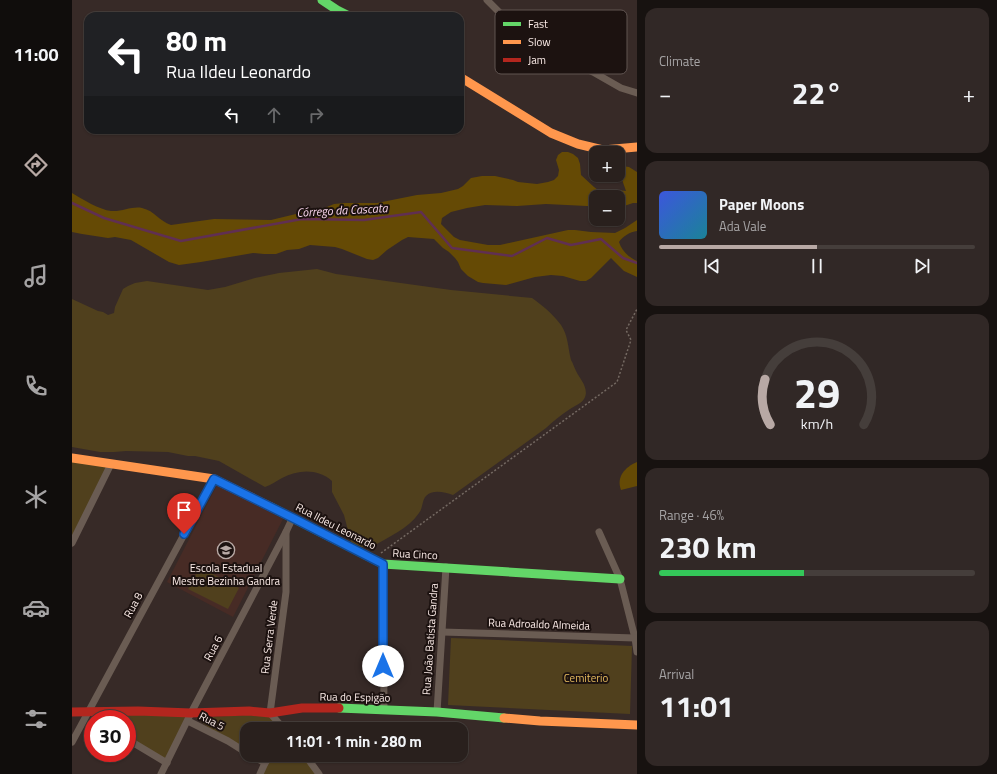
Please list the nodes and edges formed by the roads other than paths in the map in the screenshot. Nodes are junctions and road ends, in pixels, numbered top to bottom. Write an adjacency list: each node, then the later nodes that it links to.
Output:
1 (322, 0): 4 (street)
2 (487, 0): 3 (street)
3 (497, 10)
4 (340, 12)
5 (597, 74): 7 (street)
6 (464, 79): 8 (street)
7 (637, 93)
8 (637, 147)
9 (72, 458): 10 (street, Rua Ildeu Leonardo)
10 (111, 464): 11 (street, Rua Ildeu Leonardo); 15 (street)
11 (214, 479): 12 (street, Rua Ildeu Leonardo); 23 (street, Rua 8)
12 (293, 518): 13 (street, Rua Serra Verde); 16 (street, Rua Ildeu Leonardo)
13 (286, 532): 26 (street, Rua Serra Verde); 29 (street, Rua 6)
14 (599, 532): 18 (street)
15 (72, 543)
16 (383, 564): 17 (street, Rua Cinco); 22 (street)
17 (446, 567): 18 (street, Rua Cinco); 19 (street, Rua João Batista Gandra)
18 (620, 579): 20 (street)
19 (442, 632): 20 (street, Rua Adroaldo Almeida); 27 (street, Rua João Batista Gandra)
20 (635, 638): 21 (street)
21 (637, 652)
22 (384, 709): 26 (street, Rua do Espigão); 27 (street, Rua do Espigão)
23 (92, 710)
24 (136, 711): 29 (street, Rua do Espigão)
25 (72, 712): 28 (street, Rua do Espigão)
26 (270, 712): 29 (street, Rua do Espigão); 30 (street)
27 (437, 712): 32 (street, Rua do Espigão)
28 (84, 714)
29 (189, 717): 35 (street, Rua 5); 37 (street, Rua 6)
30 (278, 722)
31 (84, 723): 33 (street, Rua 8)
32 (637, 725)
33 (72, 742)
34 (136, 744): 37 (street)
35 (240, 749)
36 (310, 762): 41 (street)
37 (167, 763): 39 (street, Rua 6)
38 (265, 763): 40 (street)
39 (161, 774)
40 (260, 774)
41 (319, 774)

